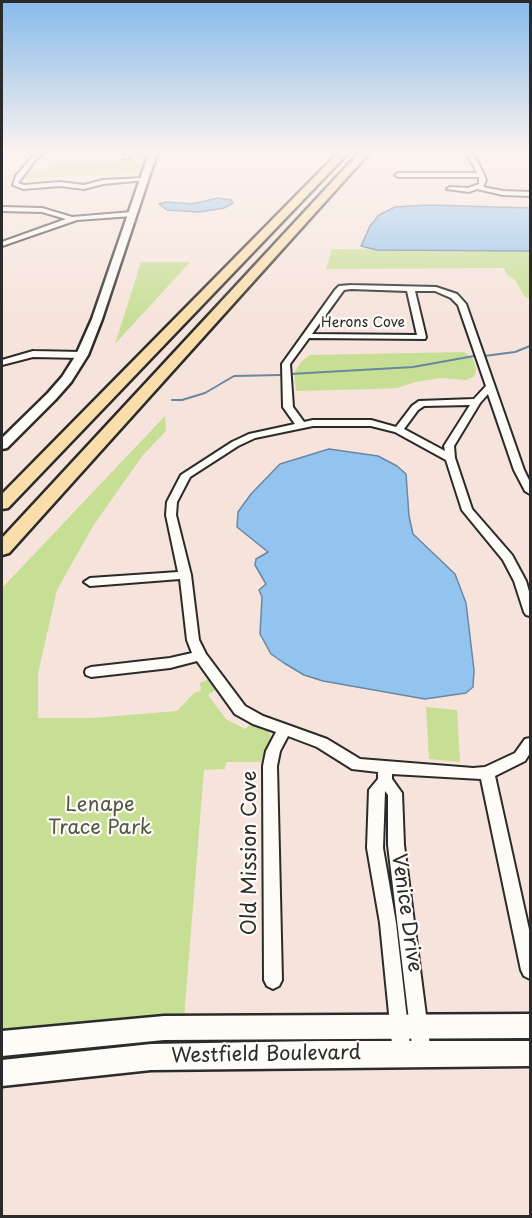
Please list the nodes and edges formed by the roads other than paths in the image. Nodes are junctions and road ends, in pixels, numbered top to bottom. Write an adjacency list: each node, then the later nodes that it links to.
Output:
1 (38, 210): 6 (street)
2 (133, 210): 5 (street)
3 (289, 210): 19 (highway)
4 (313, 210): 20 (highway)
5 (132, 214): 6 (street); 10 (street)
6 (72, 219): 7 (street)
7 (2, 244)
8 (410, 287): 9 (street); 9 (street, Herons Cove); 12 (street)
9 (305, 336): 14 (street)
10 (82, 355): 11 (street); 16 (street)
11 (2, 363)
12 (490, 387): 13 (street); 18 (street)
13 (476, 402): 15 (street); 17 (street)
14 (301, 425): 15 (street); 21 (street)
15 (398, 430): 17 (street)
16 (2, 445)
17 (450, 458): 23 (street)
18 (531, 491)
19 (2, 504)
20 (2, 549)
21 (185, 575): 22 (street); 24 (street)
22 (90, 582)
23 (530, 608)
24 (200, 656): 25 (street); 26 (street)
25 (92, 672)
26 (285, 729): 29 (street); 31 (street, Old Mission Cove)
27 (530, 745): 28 (street)
28 (487, 773): 29 (street); 30 (street)
29 (385, 775): 32 (street, Venice Drive)
30 (531, 970)
31 (273, 980)
32 (409, 1026): 33 (street, Westfield Boulevard); 34 (street, Westfield Boulevard); 35 (street, Venice Drive)
33 (531, 1026)
34 (2, 1044)
35 (412, 1054): 36 (street, Westfield Boulevard); 37 (street, Westfield Boulevard)
36 (531, 1054)
37 (2, 1073)

